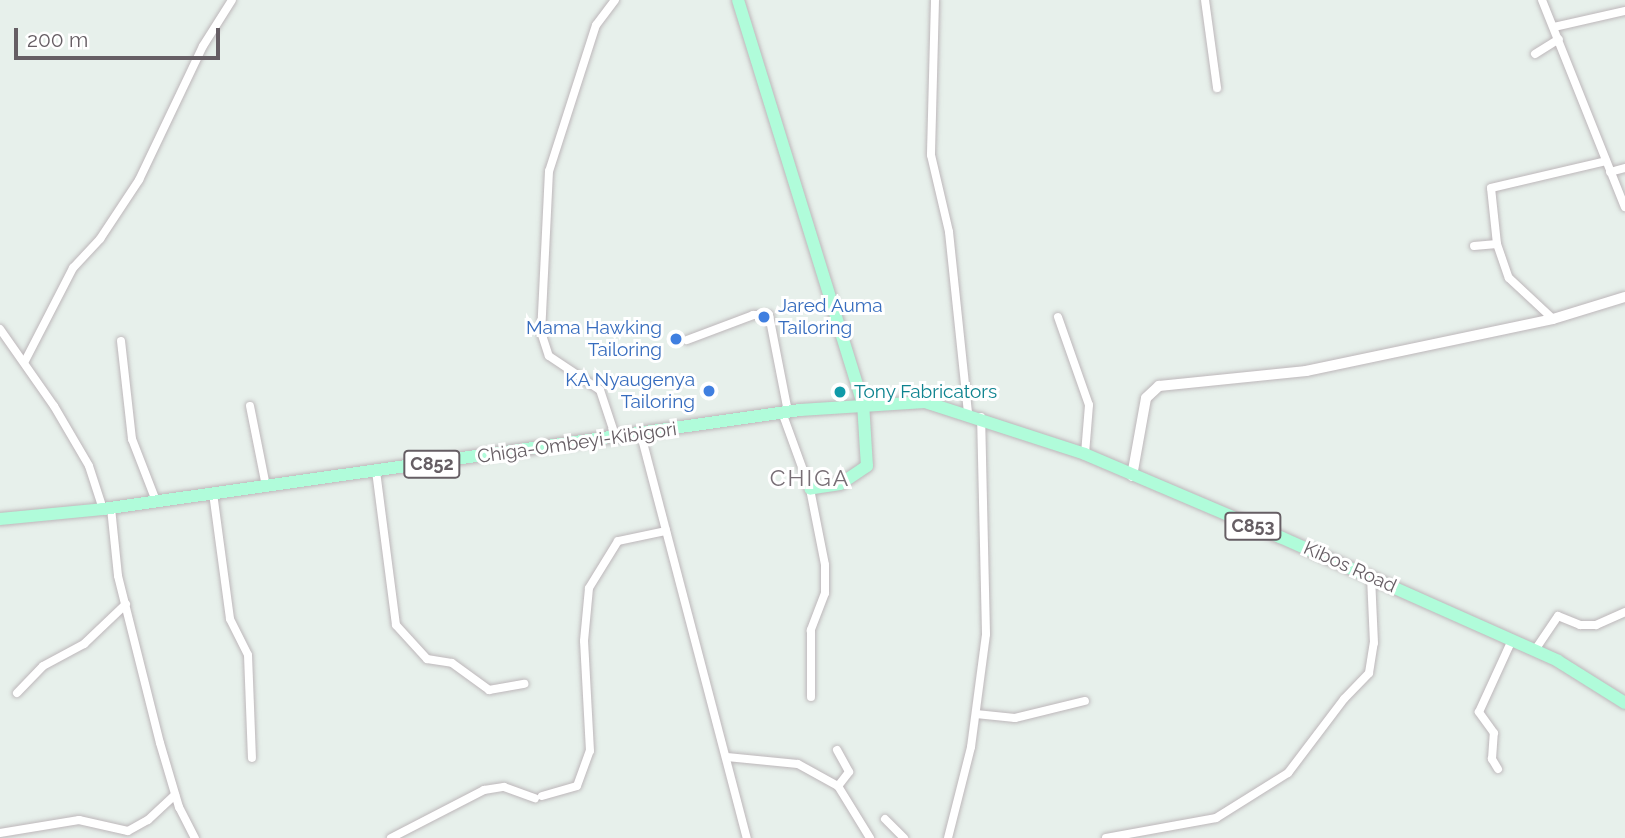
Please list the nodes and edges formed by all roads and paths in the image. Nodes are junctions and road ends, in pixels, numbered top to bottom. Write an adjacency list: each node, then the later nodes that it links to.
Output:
1 (232, 0): 24 (street)
2 (615, 0): 31 (street)
3 (737, 0): 25 (main road)
4 (935, 0): 28 (street)
5 (1205, 0): 11 (street)
6 (1542, 0): 8 (street)
7 (1625, 10): 8 (street)
8 (1554, 27): 9 (street)
9 (1559, 39): 10 (street); 12 (street)
10 (1535, 54)
11 (1217, 88)
12 (1606, 161): 14 (street); 16 (street)
13 (1625, 168): 14 (street)
14 (1610, 173): 15 (street)
15 (1625, 207)
16 (1497, 244): 17 (street); 20 (street)
17 (1474, 246)
18 (1625, 297): 20 (street)
19 (1058, 317): 32 (street)
20 (1553, 318): 34 (street)
21 (0, 329): 24 (street)
22 (687, 340): 27 (street)
23 (121, 341): 38 (street)
24 (25, 361): 39 (street)
25 (863, 403): 27 (main road, Chiga-Ombeyi-Kibigori / C852); 28 (main road, Kibos Road / C853); 36 (main road)
26 (250, 406): 35 (street)
27 (784, 413): 30 (main road, Chiga-Ombeyi-Kibigori / C852); 36 (street)
28 (968, 413): 29 (main road, Kibos Road / C853)
29 (981, 417): 32 (main road, Kibos Road / C853); 52 (street)
30 (641, 435): 31 (main road, Chiga-Ombeyi-Kibigori / C852); 41 (street)
31 (616, 438): 33 (main road, Chiga-Ombeyi-Kibigori / C852)
32 (1086, 454): 34 (main road, Kibos Road / C853)
33 (376, 471): 35 (main road, Chiga-Ombeyi-Kibigori / C852); 47 (street)
34 (1132, 476): 42 (main road, Kibos Road / C853)
35 (266, 486): 37 (main road, Chiga-Ombeyi-Kibigori / C852)
36 (810, 489): 49 (street)
37 (213, 493): 38 (main road, Chiga-Ombeyi-Kibigori / C852); 55 (street)
38 (156, 501): 39 (main road, Chiga-Ombeyi-Kibigori / C852)
39 (107, 509): 40 (main road, Chiga-Ombeyi-Kibigori / C852); 43 (street)
40 (0, 519)
41 (666, 531): 54 (street); 64 (street)
42 (1371, 576): 45 (main road, Kibos Road / C853); 69 (street)
43 (126, 604): 48 (street); 58 (street)
44 (1625, 612): 46 (street)
45 (1512, 640): 46 (main road, Kibos Road / C853); 56 (street)
46 (1535, 650): 51 (main road, Kibos Road / C853)
47 (524, 684)
48 (16, 693)
49 (811, 697)
50 (1085, 701): 52 (street)
51 (1625, 703)
52 (976, 714): 68 (street)
53 (837, 750): 57 (street)
54 (727, 757): 57 (street); 65 (street)
55 (252, 758)
56 (1498, 769)
57 (838, 786): 66 (street)
58 (175, 795): 60 (street); 63 (street)
59 (885, 820): 67 (street)
60 (124, 831): 61 (street); 62 (street)
61 (0, 833)
62 (114, 838)
63 (195, 838)
64 (391, 838)
65 (747, 838)
66 (870, 838)
67 (904, 838)
68 (948, 838)
69 (1106, 838)

